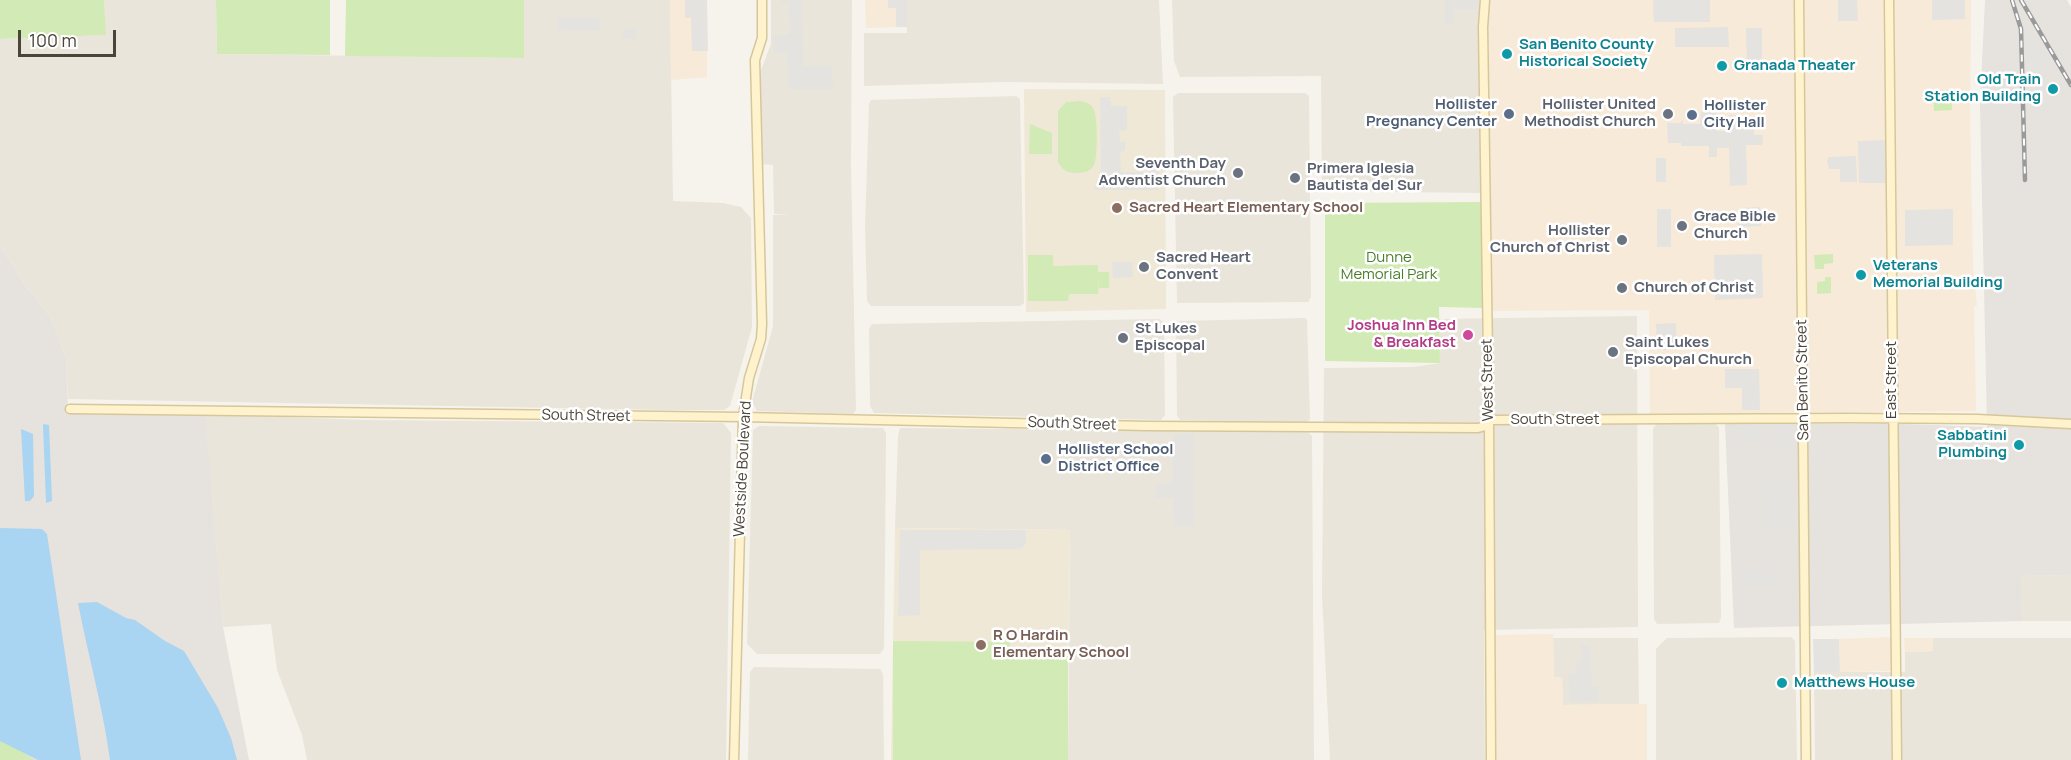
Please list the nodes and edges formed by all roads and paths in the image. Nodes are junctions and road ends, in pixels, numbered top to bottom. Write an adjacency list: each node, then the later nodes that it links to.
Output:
1 (762, 0): 6 (street, Westside Boulevard)
2 (1485, 0): 8 (street, West Street)
3 (1799, 0): 7 (street, San Benito Street)
4 (1889, 0): 9 (street, East Street)
5 (70, 408): 6 (street, South Street)
6 (743, 417): 8 (street, South Street); 11 (street, Westside Boulevard)
7 (1804, 418): 8 (street, South Street); 9 (street, South Street); 13 (street, San Benito Street)
8 (1489, 420): 12 (street, West Street)
9 (1892, 420): 10 (street, South Street); 14 (street, East Street)
10 (2071, 424)
11 (734, 760)
12 (1491, 760)
13 (1806, 760)
14 (1897, 760)

